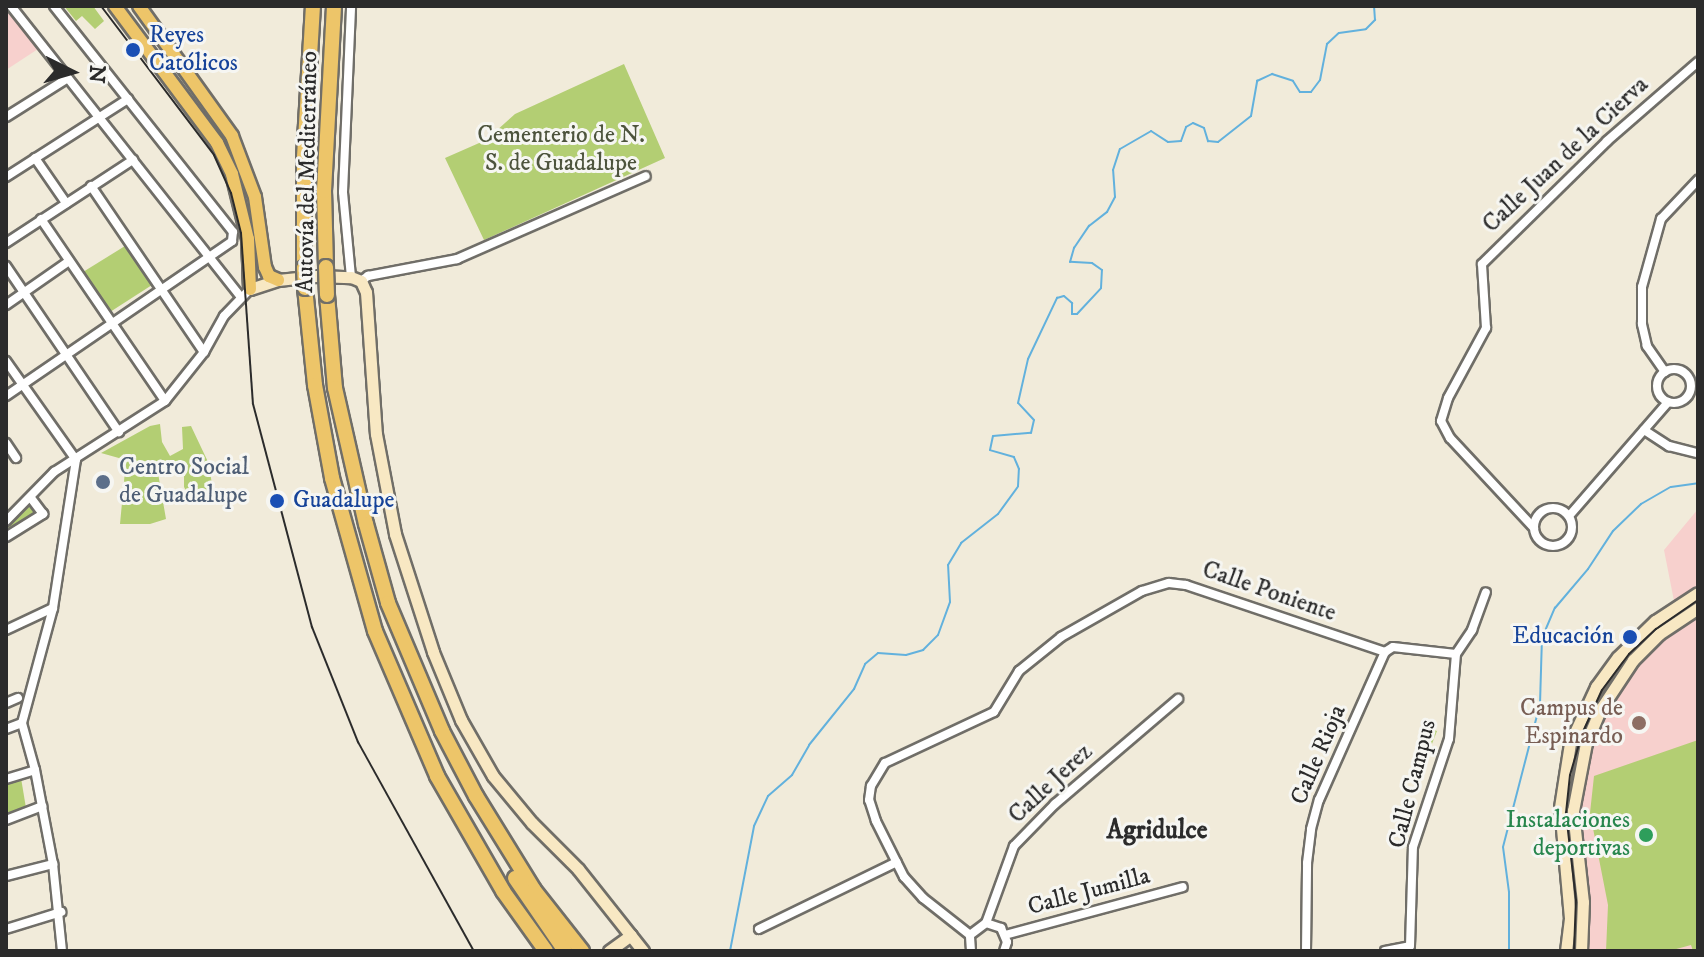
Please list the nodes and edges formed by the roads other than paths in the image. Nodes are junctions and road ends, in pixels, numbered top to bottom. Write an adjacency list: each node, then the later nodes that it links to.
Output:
1 (11, 6): 9 (street)
2 (54, 6): 10 (street)
3 (115, 6): 29 (main road)
4 (139, 6): 21 (main road)
5 (313, 6): 81 (highway, Autovía del Mediterráneo, bridge)
6 (334, 6): 55 (highway, Autovía del Mediterráneo, bridge)
7 (351, 6): 26 (street)
8 (1698, 62): 51 (street, Calle Juan de la Cierva)
9 (68, 78): 11 (street); 12 (street)
10 (128, 99): 12 (street); 23 (street)
11 (6, 117)
12 (99, 118): 13 (street); 14 (street)
13 (35, 158): 16 (street); 19 (street)
14 (133, 160): 18 (street); 23 (street)
15 (646, 176): 26 (street)
16 (6, 177)
17 (1698, 180): 36 (street)
18 (91, 186): 19 (street); 28 (street)
19 (66, 203): 20 (street)
20 (41, 219): 22 (street); 24 (street)
21 (261, 232): 27 (main road); 29 (main road)
22 (6, 243)
23 (210, 257): 28 (street); 29 (street)
24 (69, 261): 30 (street); 32 (street)
25 (6, 266): 30 (street)
26 (356, 279): 27 (street); 78 (street)
27 (278, 280): 29 (street)
28 (162, 290): 32 (street); 33 (street)
29 (249, 290): 33 (street)
30 (24, 292): 31 (street); 34 (street)
31 (6, 305)
32 (111, 324): 34 (street); 40 (street)
33 (204, 352): 40 (street)
34 (66, 355): 37 (street); 43 (street)
35 (6, 361): 37 (street)
36 (1665, 372): 38 (street); 41 (street)
37 (23, 385): 39 (street); 47 (street)
38 (1695, 389): 41 (street)
39 (6, 396)
40 (165, 401): 43 (street)
41 (1666, 401): 42 (street); 49 (street)
42 (1644, 430): 45 (street); 49 (street)
43 (119, 432): 47 (street)
44 (6, 443): 46 (street)
45 (1698, 453)
46 (16, 458)
47 (76, 460): 48 (street); 56 (street)
48 (31, 498): 50 (street); 52 (street)
49 (1568, 514): 51 (street); 51 (street)
50 (6, 521)
51 (1534, 528)
52 (6, 537)
53 (1486, 592): 60 (street)
54 (1698, 593): 91 (street)
55 (388, 603): 83 (highway); 84 (highway, Autovía del Mediterráneo)
56 (53, 608): 58 (street); 64 (street)
57 (1698, 608): 92 (street)
58 (6, 630)
59 (1385, 652): 60 (street); 70 (street, Calle Poniente); 89 (street, Calle Rioja)
60 (1456, 654): 90 (street, Calle Campus)
61 (18, 698): 63 (street)
62 (1178, 699): 75 (street, Calle Jerez)
63 (6, 703)
64 (22, 723): 65 (street); 66 (street)
65 (6, 729)
66 (35, 770): 67 (street); 68 (street)
67 (6, 779)
68 (42, 806): 69 (street); 71 (street)
69 (6, 820)
70 (897, 862): 77 (street); 79 (street, Calle Poniente)
71 (53, 864): 72 (street); 74 (street)
72 (6, 876)
73 (1183, 887): 80 (street, Calle Jumilla)
74 (61, 912): 76 (street); 82 (street)
75 (986, 923): 79 (street); 80 (street)
76 (6, 929)
77 (759, 929)
78 (631, 935): 85 (street); 86 (street)
79 (970, 935): 87 (street)
80 (1005, 935): 88 (street)
81 (543, 949)
82 (62, 951)
83 (565, 951)
84 (582, 951)
85 (609, 951)
86 (643, 951)
87 (971, 951)
88 (1004, 951)
89 (1306, 951)
90 (1385, 951)
91 (1566, 951)
92 (1581, 951)

